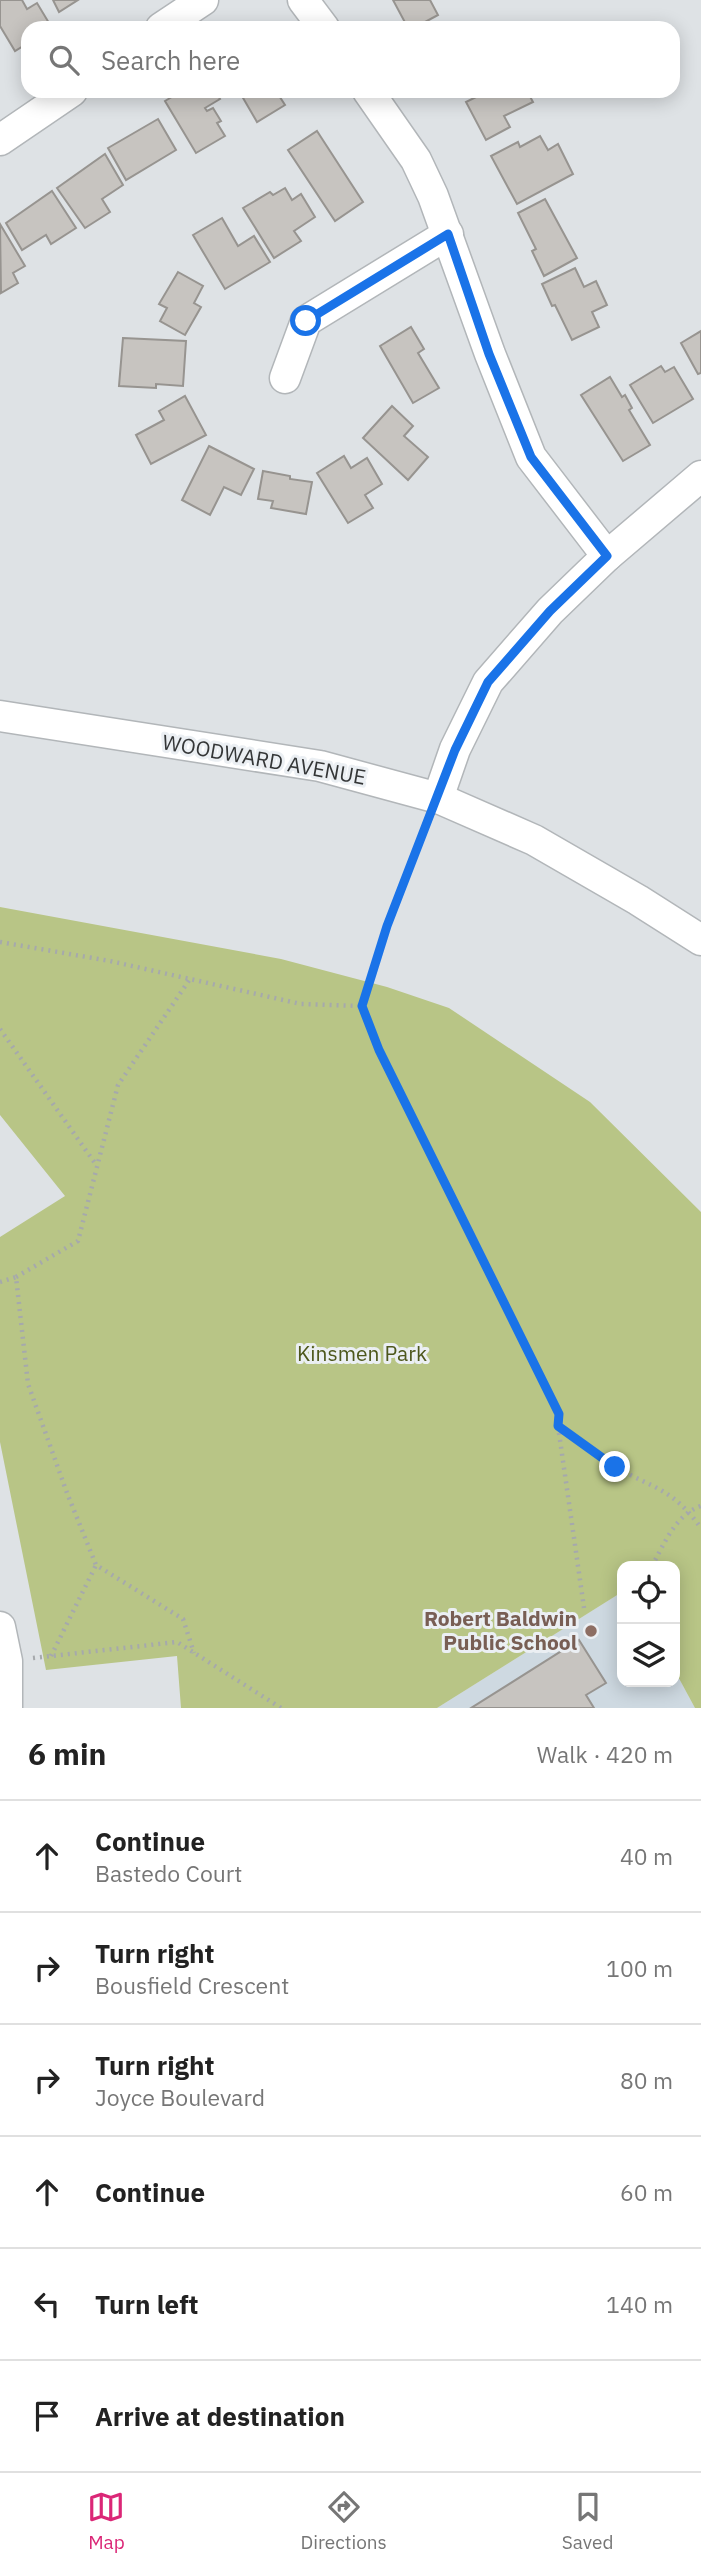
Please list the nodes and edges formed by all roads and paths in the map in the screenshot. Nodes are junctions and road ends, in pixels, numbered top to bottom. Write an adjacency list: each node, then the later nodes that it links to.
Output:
1 (203, 0): 3 (street)
2 (303, 0): 4 (street)
3 (172, 21)
4 (319, 21)
5 (62, 98): 7 (street)
6 (373, 98): 8 (street)
7 (0, 140)
8 (448, 234): 9 (street); 11 (street)
9 (285, 378)
10 (701, 476): 11 (street)
11 (607, 556): 13 (street)
12 (0, 716): 13 (street, WOODWARD AVENUE)
13 (438, 798): 14 (street, WOODWARD AVENUE); 17 (path)
14 (701, 940)
15 (0, 942): 16 (path)
16 (190, 979): 17 (path); 19 (path)
17 (362, 1006): 22 (path)
18 (0, 1029): 19 (path)
19 (97, 1166): 20 (path)
20 (16, 1277): 21 (path); 27 (path)
21 (0, 1282)
22 (558, 1426): 24 (path); 28 (path)
23 (701, 1506): 24 (path)
24 (688, 1510): 25 (path); 26 (path)
25 (701, 1528)
26 (655, 1561)
27 (96, 1565): 30 (path); 31 (path)
28 (584, 1608)
29 (0, 1627): 32 (street)
30 (194, 1653): 31 (path); 34 (path)
31 (51, 1656): 32 (path)
32 (7, 1661): 33 (street)
33 (7, 1708)
34 (281, 1708)

